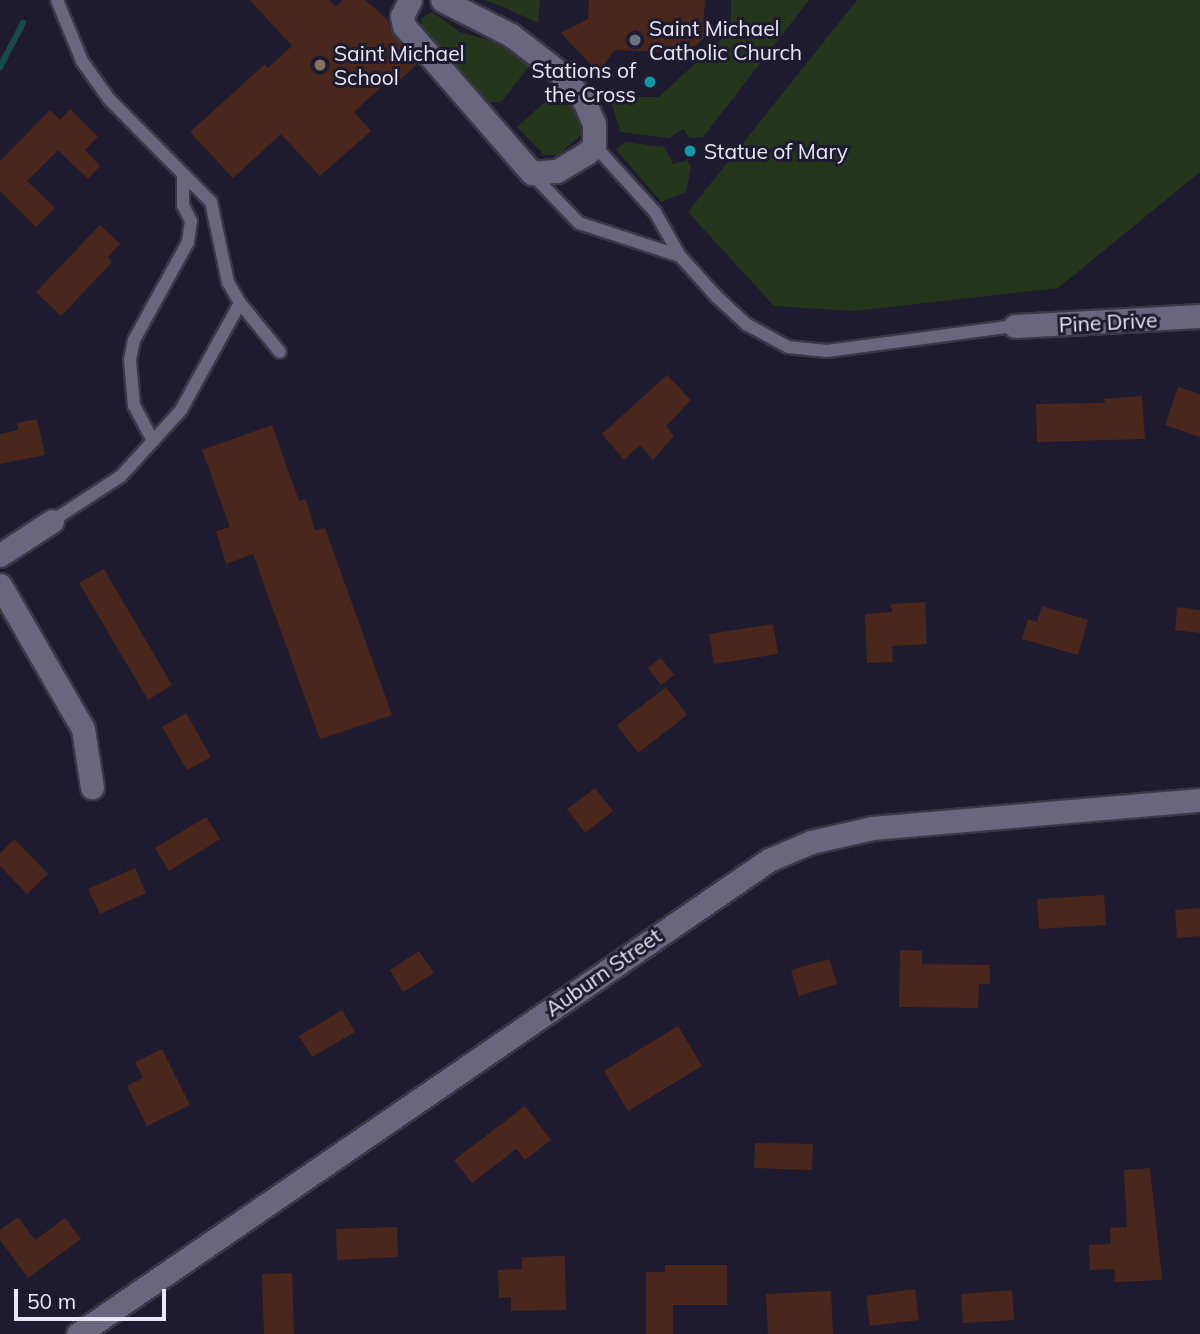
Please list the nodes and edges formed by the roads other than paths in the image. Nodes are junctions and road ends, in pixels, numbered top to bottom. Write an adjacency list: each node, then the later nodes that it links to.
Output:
1 (57, 0): 6 (lane)
2 (410, 0): 5 (street)
3 (442, 0): 4 (street)
4 (594, 145): 5 (street); 7 (lane)
5 (532, 173): 7 (lane)
6 (183, 175): 8 (lane); 12 (lane)
7 (680, 256): 10 (lane)
8 (240, 303): 11 (lane); 12 (lane)
9 (1200, 316): 10 (street, Pine Drive)
10 (1015, 326)
11 (280, 352)
12 (153, 441): 13 (lane)
13 (52, 521): 14 (street)
14 (0, 555)
15 (0, 585): 16 (street)
16 (92, 787)
17 (1200, 800): 18 (street, Auburn Street)
18 (78, 1334)

